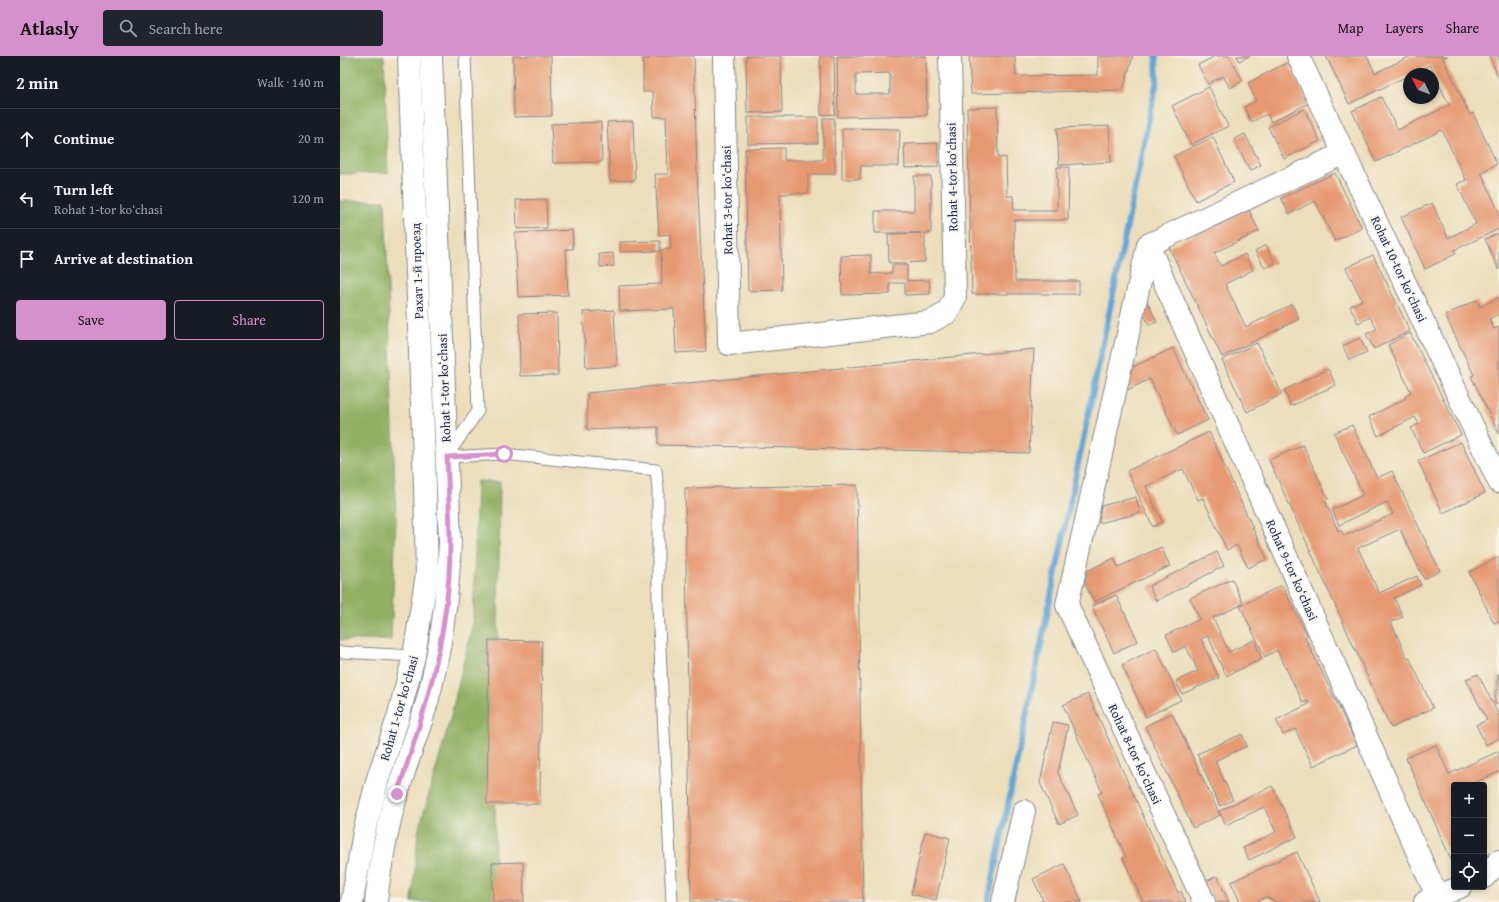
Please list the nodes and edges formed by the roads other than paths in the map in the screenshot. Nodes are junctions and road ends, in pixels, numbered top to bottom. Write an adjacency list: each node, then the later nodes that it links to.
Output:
1 (409, 56): 12 (street, Рахат 1-й проезд)
2 (431, 56): 10 (street, Rohat 1-tor koʻchasi)
3 (465, 56): 10 (lane)
4 (724, 56): 9 (street, Rohat 3-tor ko‘chasi)
5 (950, 56): 9 (street, Rohat 4-tor ko‘chasi)
6 (1298, 56): 7 (street, Rohat 10-tor ko‘chasi)
7 (1344, 153): 8 (street); 11 (street, Rohat 10-tor ko‘chasi)
8 (1148, 245): 19 (street, Rohat 9-tor ko‘chasi); 24 (street, Rohat 8-tor ko‘chasi)
9 (955, 297)
10 (447, 457): 21 (street, Rohat 1-tor koʻchasi); 22 (lane)
11 (1499, 482)
12 (425, 487): 14 (street, Rohat 1-tor koʻchasi)
13 (340, 652): 14 (lane)
14 (414, 656): 20 (street, Rohat 1-tor koʻchasi)
15 (1024, 811): 23 (street)
16 (1499, 861): 17 (street)
17 (1487, 875)
18 (1452, 890): 19 (street)
19 (1430, 899)
20 (352, 902)
21 (376, 902)
22 (672, 902)
23 (1003, 902)
24 (1204, 902)

